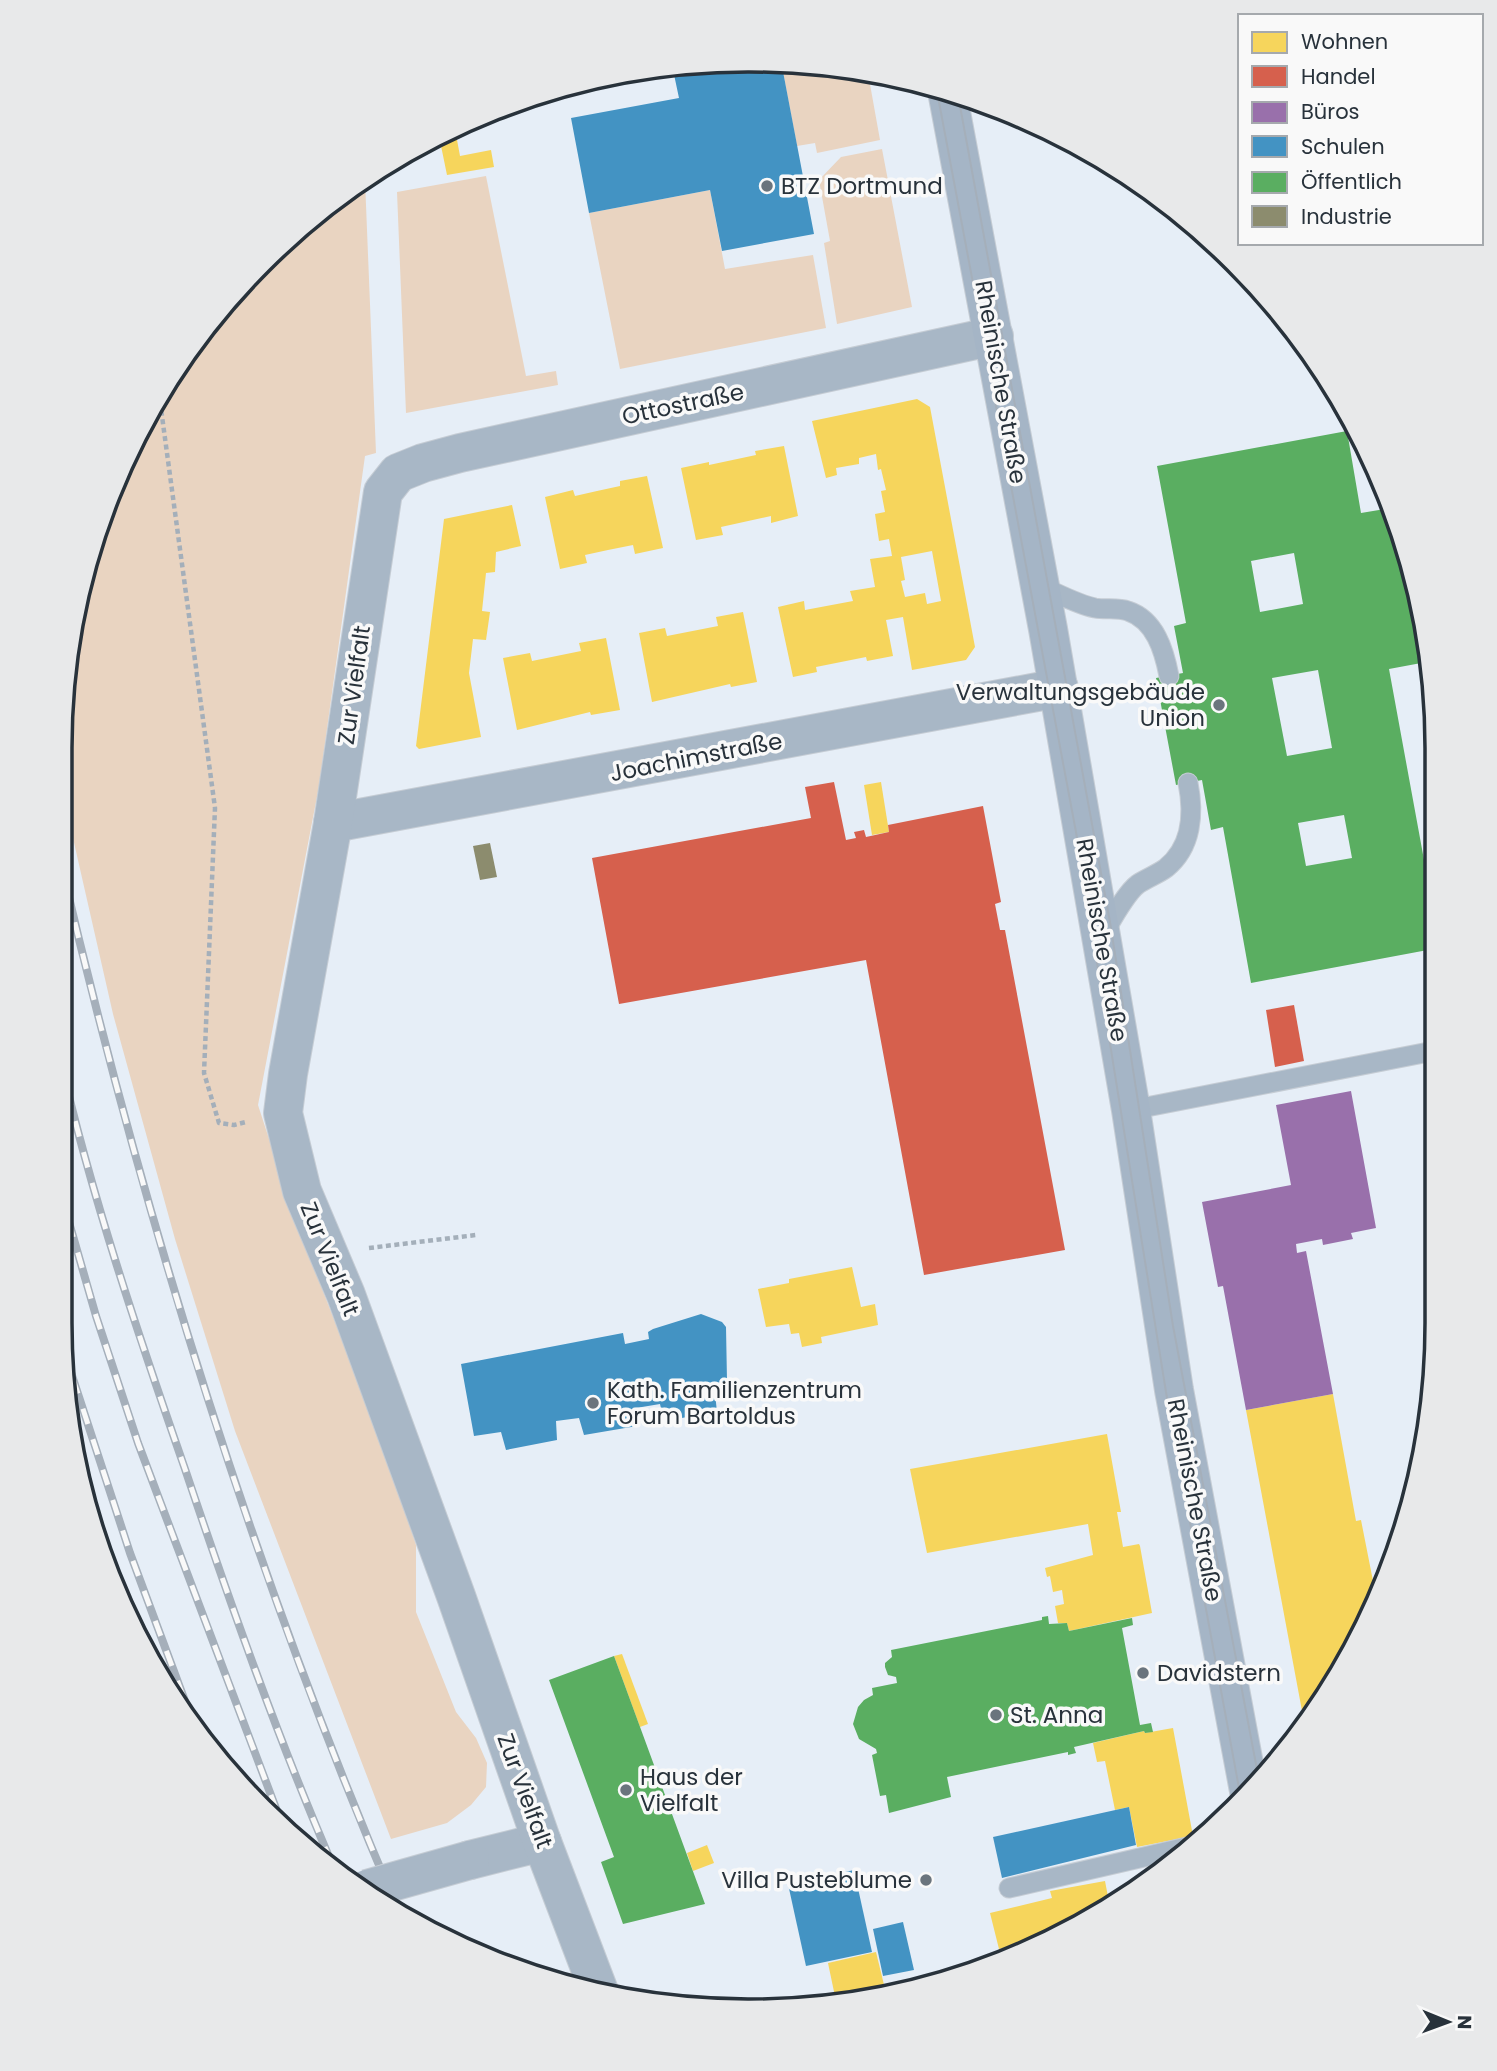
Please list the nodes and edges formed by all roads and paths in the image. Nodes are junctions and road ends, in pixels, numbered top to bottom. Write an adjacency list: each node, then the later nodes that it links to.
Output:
1 (949, 103): 2 (main road, Rheinische Straße)
2 (994, 336): 4 (street, Ottostraße); 5 (main road, Rheinische Straße)
3 (161, 411): 13 (path)
4 (383, 492): 9 (street, Zur Vielfalt)
5 (1040, 586): 6 (lane); 7 (main road, Rheinische Straße)
6 (1169, 676)
7 (1059, 688): 9 (street, Joachimstraße); 10 (main road, Rheinische Straße)
8 (1188, 783): 10 (lane)
9 (334, 824): 13 (street, Zur Vielfalt)
10 (1102, 937): 12 (main road, Rheinische Straße)
11 (1425, 1053): 12 (lane)
12 (1131, 1110): 16 (main road, Rheinische Straße)
13 (283, 1113): 17 (street, Zur Vielfalt)
14 (476, 1235): 15 (path)
15 (378, 1247)
16 (1247, 1780)
17 (542, 1842): 19 (street, bridge); 21 (street, Zur Vielfalt)
18 (1170, 1851): 20 (lane)
19 (375, 1887)
20 (1009, 1888)
21 (595, 1981)

